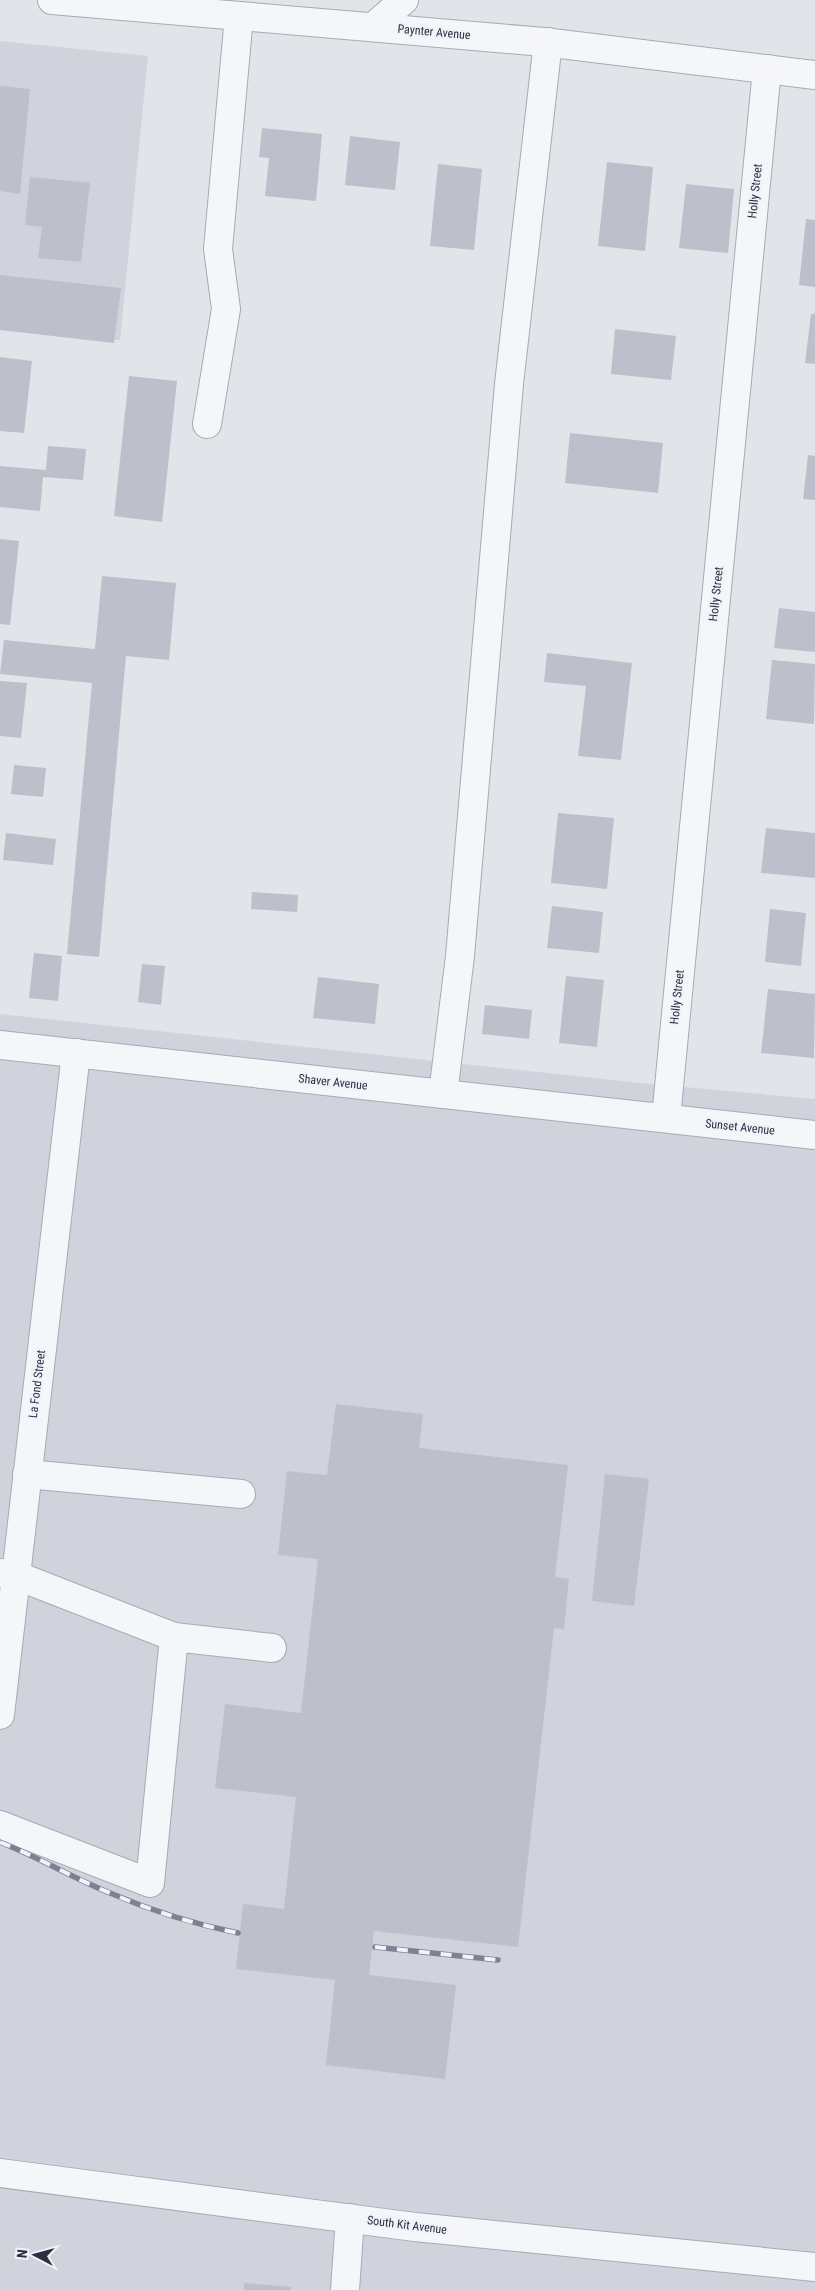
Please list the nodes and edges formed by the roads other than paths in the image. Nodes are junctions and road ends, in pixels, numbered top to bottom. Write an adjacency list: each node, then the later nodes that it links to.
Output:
1 (52, 0): 3 (street, Paynter Avenue)
2 (404, 0): 5 (street)
3 (106, 2): 4 (street, Paynter Avenue)
4 (239, 16): 5 (street, Paynter Avenue); 9 (street)
5 (373, 27): 6 (street, Paynter Avenue)
6 (548, 42): 7 (street, Paynter Avenue); 12 (street)
7 (767, 69): 8 (street, Paynter Avenue); 13 (street, Holly Street)
8 (815, 75)
9 (207, 424)
10 (0, 1045): 11 (street, Shaver Avenue)
11 (76, 1053): 12 (street, Shaver Avenue); 15 (street, La Fond Street)
12 (443, 1094): 13 (street, Shaver Avenue)
13 (666, 1118): 14 (street, Sunset Avenue)
14 (815, 1135)
15 (27, 1474): 16 (street); 17 (street, La Fond Street)
16 (241, 1494)
17 (8, 1574): 18 (street); 20 (street, La Fond Street)
18 (174, 1637): 19 (street); 21 (street)
19 (272, 1648)
20 (0, 1715)
21 (0, 1825)
22 (0, 2173): 23 (street, South Kit Avenue)
23 (350, 2218): 24 (street, South Kit Avenue); 25 (street)
24 (815, 2267)
25 (345, 2290)

